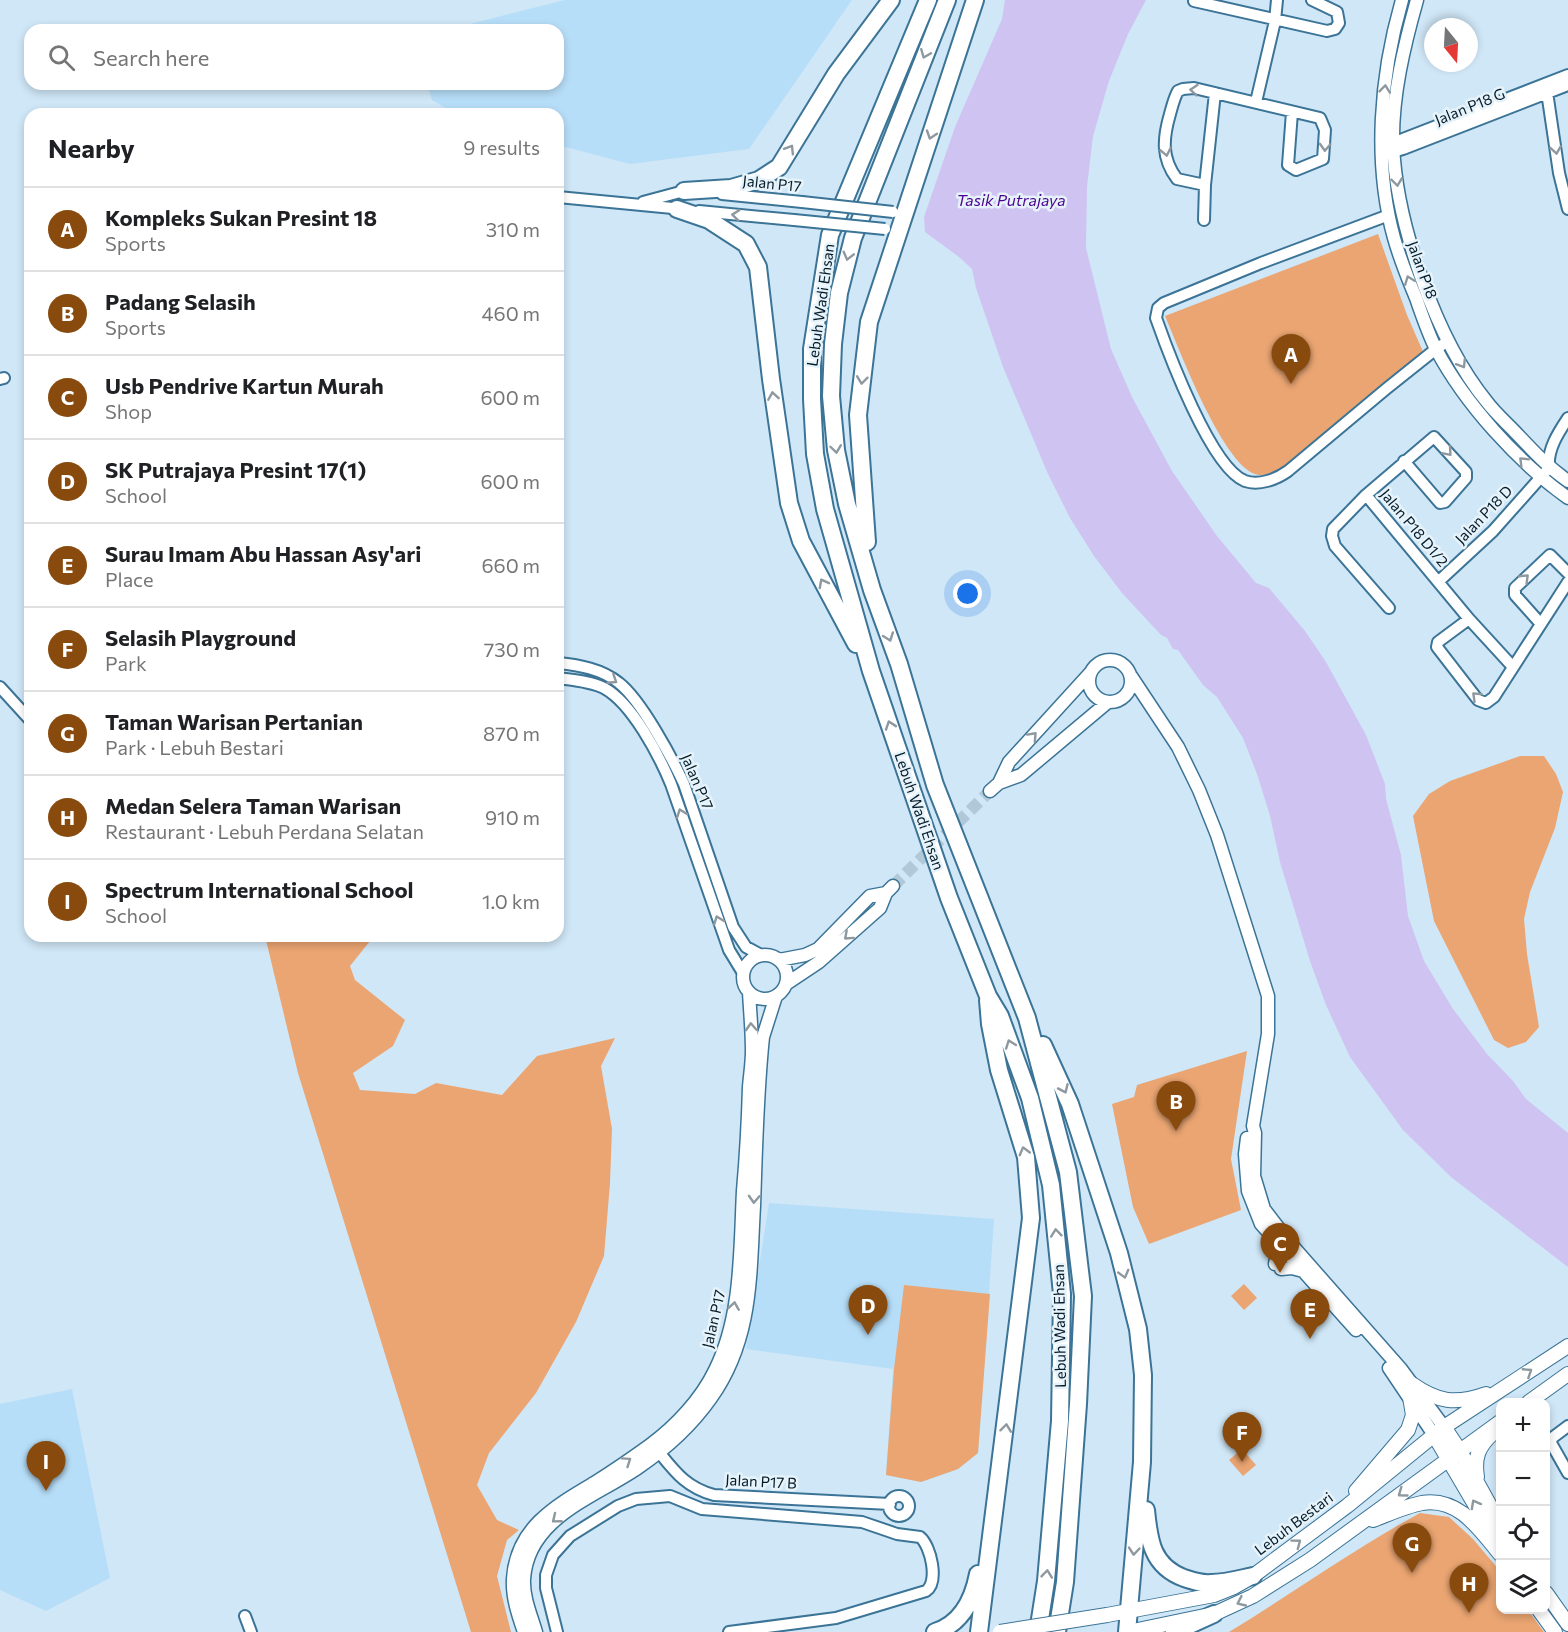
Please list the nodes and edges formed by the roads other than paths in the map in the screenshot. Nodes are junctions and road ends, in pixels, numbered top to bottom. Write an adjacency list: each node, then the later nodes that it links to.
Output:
1 (891, 0): 19 (main road, one-way to 1)
2 (928, 0): 45 (main road, Lebuh Wadi Ehsan)
3 (947, 0): 39 (main road, Lebuh Wadi Ehsan, one-way to 39)
4 (975, 0): 24 (main road, one-way to 24)
5 (1277, 0): 10 (street)
6 (1312, 0): 10 (street)
7 (1402, 0): 17 (street, Jalan P18, one-way to 7)
8 (1417, 0): 17 (street, Jalan P18)
9 (1194, 1): 10 (street)
10 (1275, 21): 15 (street)
11 (1568, 75): 17 (street, Jalan P18 G)
12 (1568, 85): 13 (street, Jalan P18 G)
13 (1547, 92): 17 (street, Jalan P18 G); 23 (street, one-way to 23)
14 (1215, 93): 15 (street); 18 (street); 18 (street, one-way to 18)
15 (1256, 102): 16 (street)
16 (1292, 111): 16 (street, one-way to 16)
17 (1388, 148): 25 (street, Jalan P18); 28 (street, Jalan P18, one-way to 28)
18 (1206, 185): 26 (street)
19 (684, 191): 21 (street, Jalan P17); 24 (street, Jalan P17, bridge)
20 (564, 198): 21 (street, Jalan P17)
21 (637, 204): 22 (street, Jalan P17)
22 (677, 209): 27 (street, Jalan P17, one-way to 22, bridge); 45 (main road, one-way to 22)
23 (1568, 209)
24 (906, 212): 27 (main road)
25 (1389, 215): 29 (street, Jalan P18, one-way to 25); 29 (street)
26 (1204, 220)
27 (900, 231): 39 (main road, one-way to 39)
28 (1449, 341): 29 (street); 32 (street, Jalan P18, one-way to 32)
29 (1436, 349): 32 (street, Jalan P18, one-way to 29)
30 (1568, 418): 32 (street)
31 (1404, 461): 31 (street, Jalan P18 D1/2, one-way to 31); 34 (street, Jalan P18 D1/2)
32 (1544, 473): 33 (street, Jalan P18); 35 (street, Jalan P18); 37 (street, Jalan P18 D)
33 (1568, 482)
34 (1366, 495): 37 (street, Jalan P18 D1/2); 40 (street, Jalan P18 D1/2)
35 (1568, 498)
36 (1568, 573): 42 (street, one-way to 36)
37 (1439, 581): 41 (street, Jalan P18 D1/2)
38 (1568, 582): 42 (street)
39 (872, 590): 60 (main road, Lebuh Wadi Ehsan, one-way to 60)
40 (1389, 608)
41 (1469, 619): 44 (street, Jalan P18 D1/2); 44 (street, one-way to 41)
42 (1540, 623): 44 (street)
43 (564, 664): 53 (street, Jalan P17, one-way to 53)
44 (1513, 667)
45 (871, 671): 59 (main road, Lebuh Wadi Ehsan, one-way to 45)
46 (1091, 672): 47 (street); 50 (street); 50 (street, one-way to 46)
47 (1131, 676): 50 (street); 51 (street)
48 (564, 679): 55 (street, Jalan P17, one-way to 48)
49 (0, 687): 52 (street)
50 (1114, 701): 51 (street)
51 (1147, 701): 61 (street)
52 (24, 713)
53 (761, 955): 54 (street); 55 (street)
54 (779, 960): 56 (street); 56 (street, one-way to 56)
55 (743, 973): 57 (street)
56 (786, 984): 58 (street)
57 (749, 992): 58 (street); 74 (street, Jalan P17, one-way to 57)
58 (776, 996): 74 (street, Jalan P17, one-way to 74)
59 (988, 996): 75 (main road, one-way to 59); 105 (main road, Lebuh Wadi Ehsan, one-way to 59)
60 (1028, 1018): 77 (main road, one-way to 77); 106 (main road, Lebuh Wadi Ehsan)
61 (1253, 1125): 62 (street); 63 (street)
62 (1274, 1241): 63 (street); 64 (street)
63 (1292, 1253): 64 (street); 68 (street)
64 (1303, 1271): 68 (street)
65 (1568, 1346): 67 (main road, Lebuh Bestari, one-way to 65)
66 (1568, 1374): 69 (main road)
67 (1504, 1388): 68 (main road); 73 (main road, Lebuh Bestari)
68 (1411, 1390): 73 (street); 82 (main road)
69 (1535, 1398)
70 (1496, 1425): 76 (main road)
71 (1568, 1426): 78 (street)
72 (1496, 1430): 79 (main road)
73 (1439, 1431): 76 (main road); 82 (main road, Lebuh Bestari)
74 (656, 1448): 80 (street, Jalan P17 B); 98 (street, Jalan P17, one-way to 74); 99 (street, Jalan P17, one-way to 99)
75 (1003, 1453): 102 (main road); 103 (main road)
76 (1454, 1454): 79 (main road); 86 (main road, one-way to 86); 88 (main road, one-way to 76)
77 (1142, 1462): 90 (main road); 92 (main road, one-way to 92)
78 (1568, 1473)
79 (1477, 1482): 85 (main road)
80 (775, 1498): 81 (street, Jalan P17 B); 83 (street)
81 (890, 1504): 84 (street); 84 (street)
82 (1347, 1506): 90 (main road, Lebuh Bestari, one-way to 82)
83 (774, 1515): 87 (street); 100 (street)
84 (895, 1515): 87 (street)
85 (1496, 1517)
86 (1356, 1526): 89 (main road); 93 (main road, one-way to 93)
87 (888, 1531): 101 (street)
88 (1496, 1543)
89 (1496, 1548)
90 (1253, 1576): 92 (main road, Lebuh Bestari)
91 (1550, 1600): 96 (main road)
92 (1130, 1611): 104 (main road, Lebuh Bestari, bridge); 107 (main road)
93 (1214, 1614): 107 (main road); 108 (main road)
94 (1542, 1614): 109 (main road)
95 (244, 1616): 97 (street)
96 (1568, 1624)
97 (251, 1632)
98 (524, 1632)
99 (536, 1632)
100 (557, 1632)
101 (729, 1632)
102 (935, 1632)
103 (979, 1632)
104 (999, 1632)
105 (1038, 1632)
106 (1058, 1632)
107 (1128, 1632)
108 (1174, 1632)
109 (1555, 1632)

